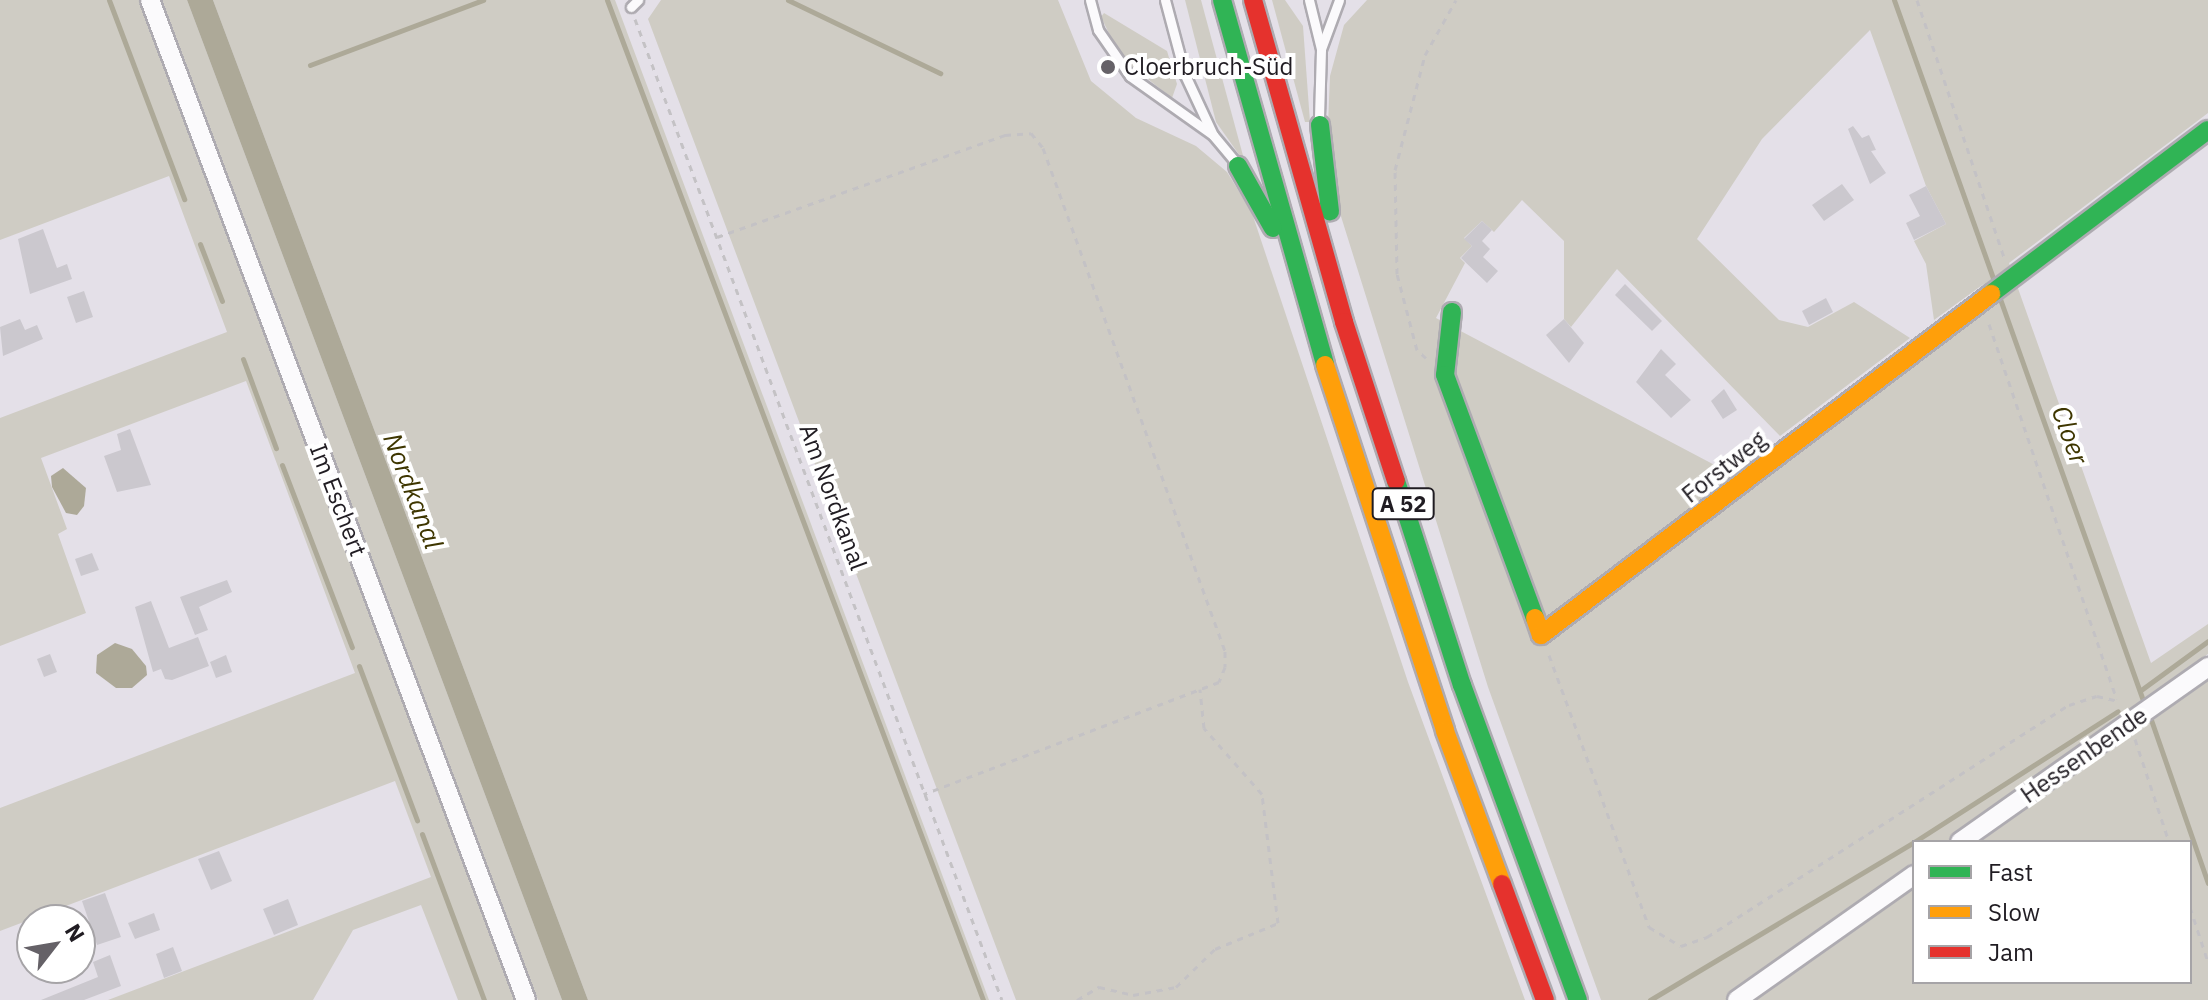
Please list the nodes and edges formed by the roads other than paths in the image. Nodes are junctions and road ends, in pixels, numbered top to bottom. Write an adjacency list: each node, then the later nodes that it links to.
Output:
1 (150, 0): 19 (street, Im Eschert)
2 (1090, 0): 11 (lane)
3 (1165, 0): 11 (lane)
4 (1222, 0): 15 (main road, A 52)
5 (1253, 0): 14 (main road, A 52)
6 (1309, 0): 8 (lane)
7 (1339, 0): 8 (lane)
8 (1321, 49): 9 (lane)
9 (1320, 125): 14 (main road)
10 (2208, 130): 13 (main road, Forstweg)
11 (1213, 135): 12 (lane)
12 (1238, 166): 15 (main road)
13 (1452, 312)
14 (1344, 322): 21 (main road, A 52)
15 (1322, 355): 20 (main road, A 52)
16 (2208, 667): 17 (street, Hessenbende)
17 (1963, 840)
18 (1912, 876): 22 (street)
19 (526, 1000)
20 (1545, 1000)
21 (1578, 1000)
22 (1737, 1000)

